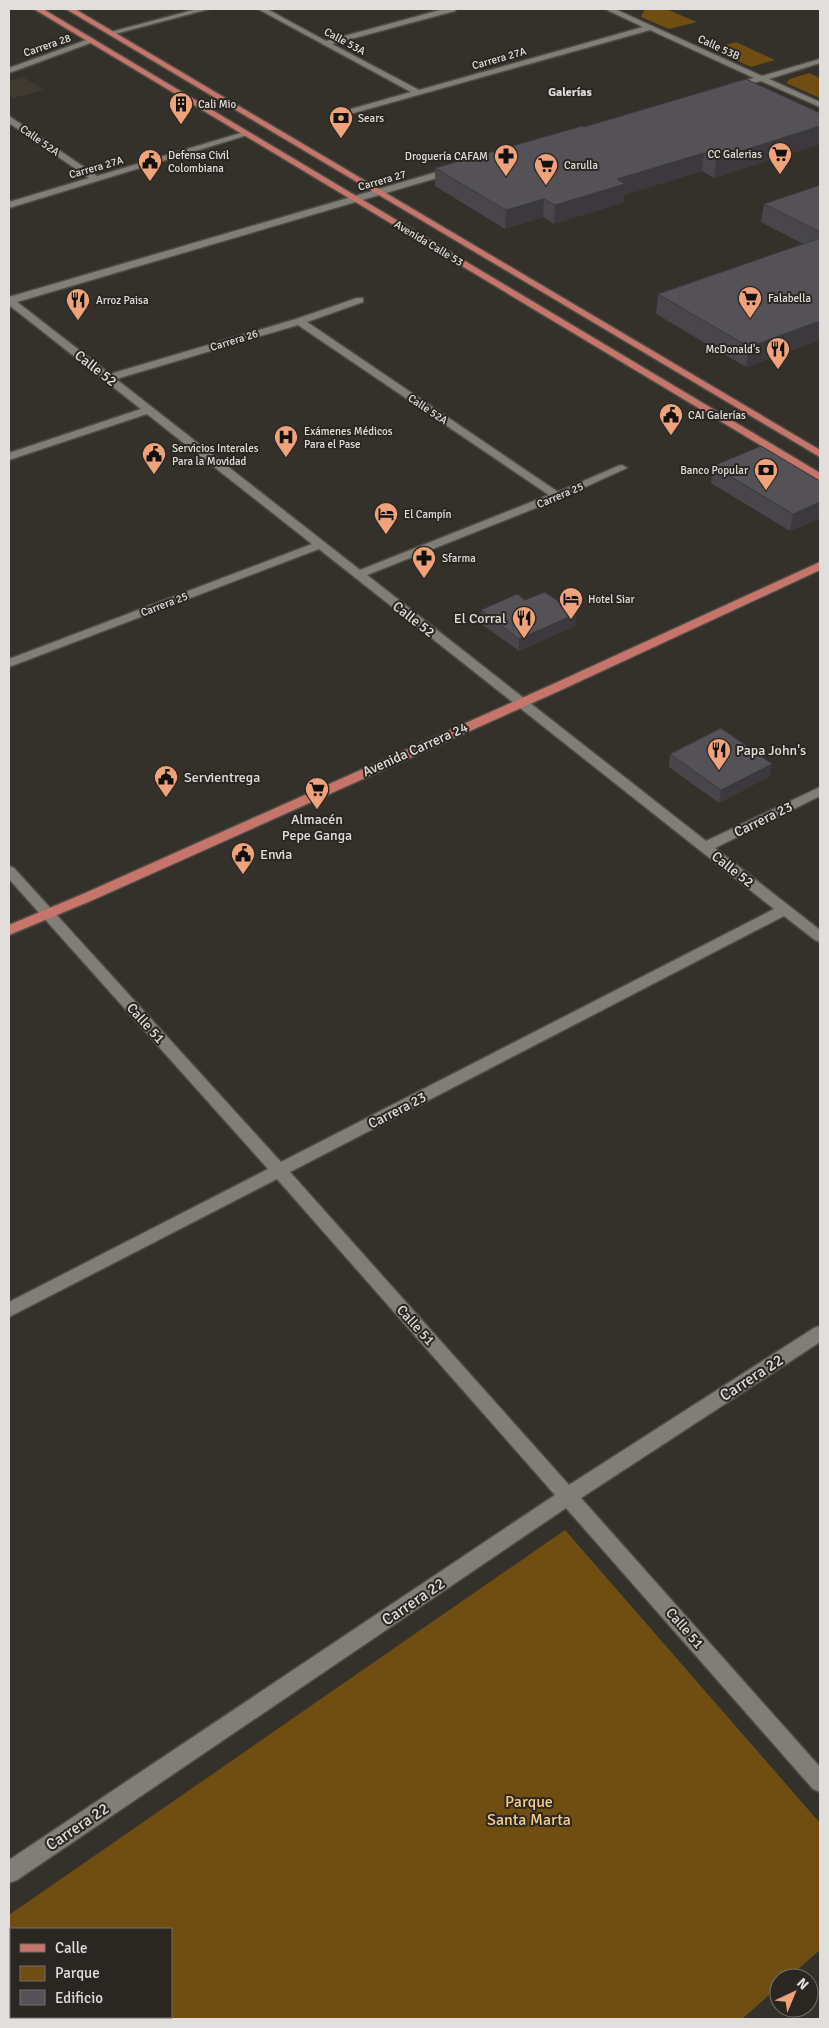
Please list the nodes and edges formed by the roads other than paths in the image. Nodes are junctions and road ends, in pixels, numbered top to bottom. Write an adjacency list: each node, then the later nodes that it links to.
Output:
1 (38, 9): 9 (main road, Avenida Calle 53)
2 (70, 9): 8 (main road, Avenida Calle 53)
3 (205, 9): 8 (street)
4 (262, 9): 10 (street, Calle 53A)
5 (452, 9): 10 (street)
6 (609, 9): 7 (street, Calle 53B)
7 (650, 28): 13 (street, Calle 53B); 15 (street, Carrera 27A)
8 (111, 33): 22 (main road, Avenida Calle 53)
9 (92, 41): 12 (street, Carrera 28); 19 (main road, Avenida Calle 53)
10 (326, 43): 15 (street, Calle 53A)
11 (820, 61): 13 (street)
12 (9, 70)
13 (761, 78): 14 (street); 16 (street, Calle 53B)
14 (725, 89)
15 (418, 93): 17 (street, Carrera 27A)
16 (820, 105)
17 (354, 111)
18 (9, 119): 21 (street, Calle 52A)
19 (248, 134): 21 (street, Carrera 27A); 23 (main road, Avenida Calle 53)
20 (461, 168): 22 (street, Carrera 27)
21 (96, 179): 24 (street, Carrera 27A)
22 (379, 192): 23 (street, Carrera 27); 30 (main road, Avenida Calle 53)
23 (356, 199): 25 (street, Carrera 27); 33 (main road, Avenida Calle 53)
24 (9, 205)
25 (9, 300): 28 (street, Calle 52)
26 (360, 300): 27 (street, Carrera 26)
27 (299, 321): 28 (street, Carrera 26); 34 (street, Calle 52A)
28 (109, 378): 29 (street, Calle 52)
29 (149, 410): 31 (street); 35 (street, Calle 52)
30 (820, 454)
31 (9, 457)
32 (622, 468): 34 (street, Carrera 25)
33 (820, 478)
34 (557, 496): 37 (street, Carrera 25)
35 (320, 545): 37 (street, Calle 52); 38 (street, Carrera 25)
36 (820, 566): 39 (main road, Avenida Carrera 24)
37 (358, 575): 39 (street, Calle 52)
38 (9, 663)
39 (520, 703): 41 (street, Calle 52); 44 (main road, Avenida Carrera 24)
40 (820, 790): 41 (street, Carrera 23)
41 (705, 847): 43 (street, Calle 52)
42 (9, 871): 44 (street, Calle 51)
43 (784, 909): 46 (street, Calle 52); 47 (street, Carrera 23)
44 (46, 914): 45 (main road, Avenida Carrera 24); 47 (street, Calle 51)
45 (9, 930)
46 (820, 937)
47 (279, 1170): 48 (street, Carrera 23); 50 (street, Calle 51)
48 (9, 1310)
49 (820, 1332): 50 (street, Carrera 22)
50 (568, 1496): 51 (street, Calle 51); 52 (street, Carrera 22)
51 (820, 1782)
52 (9, 1872)

